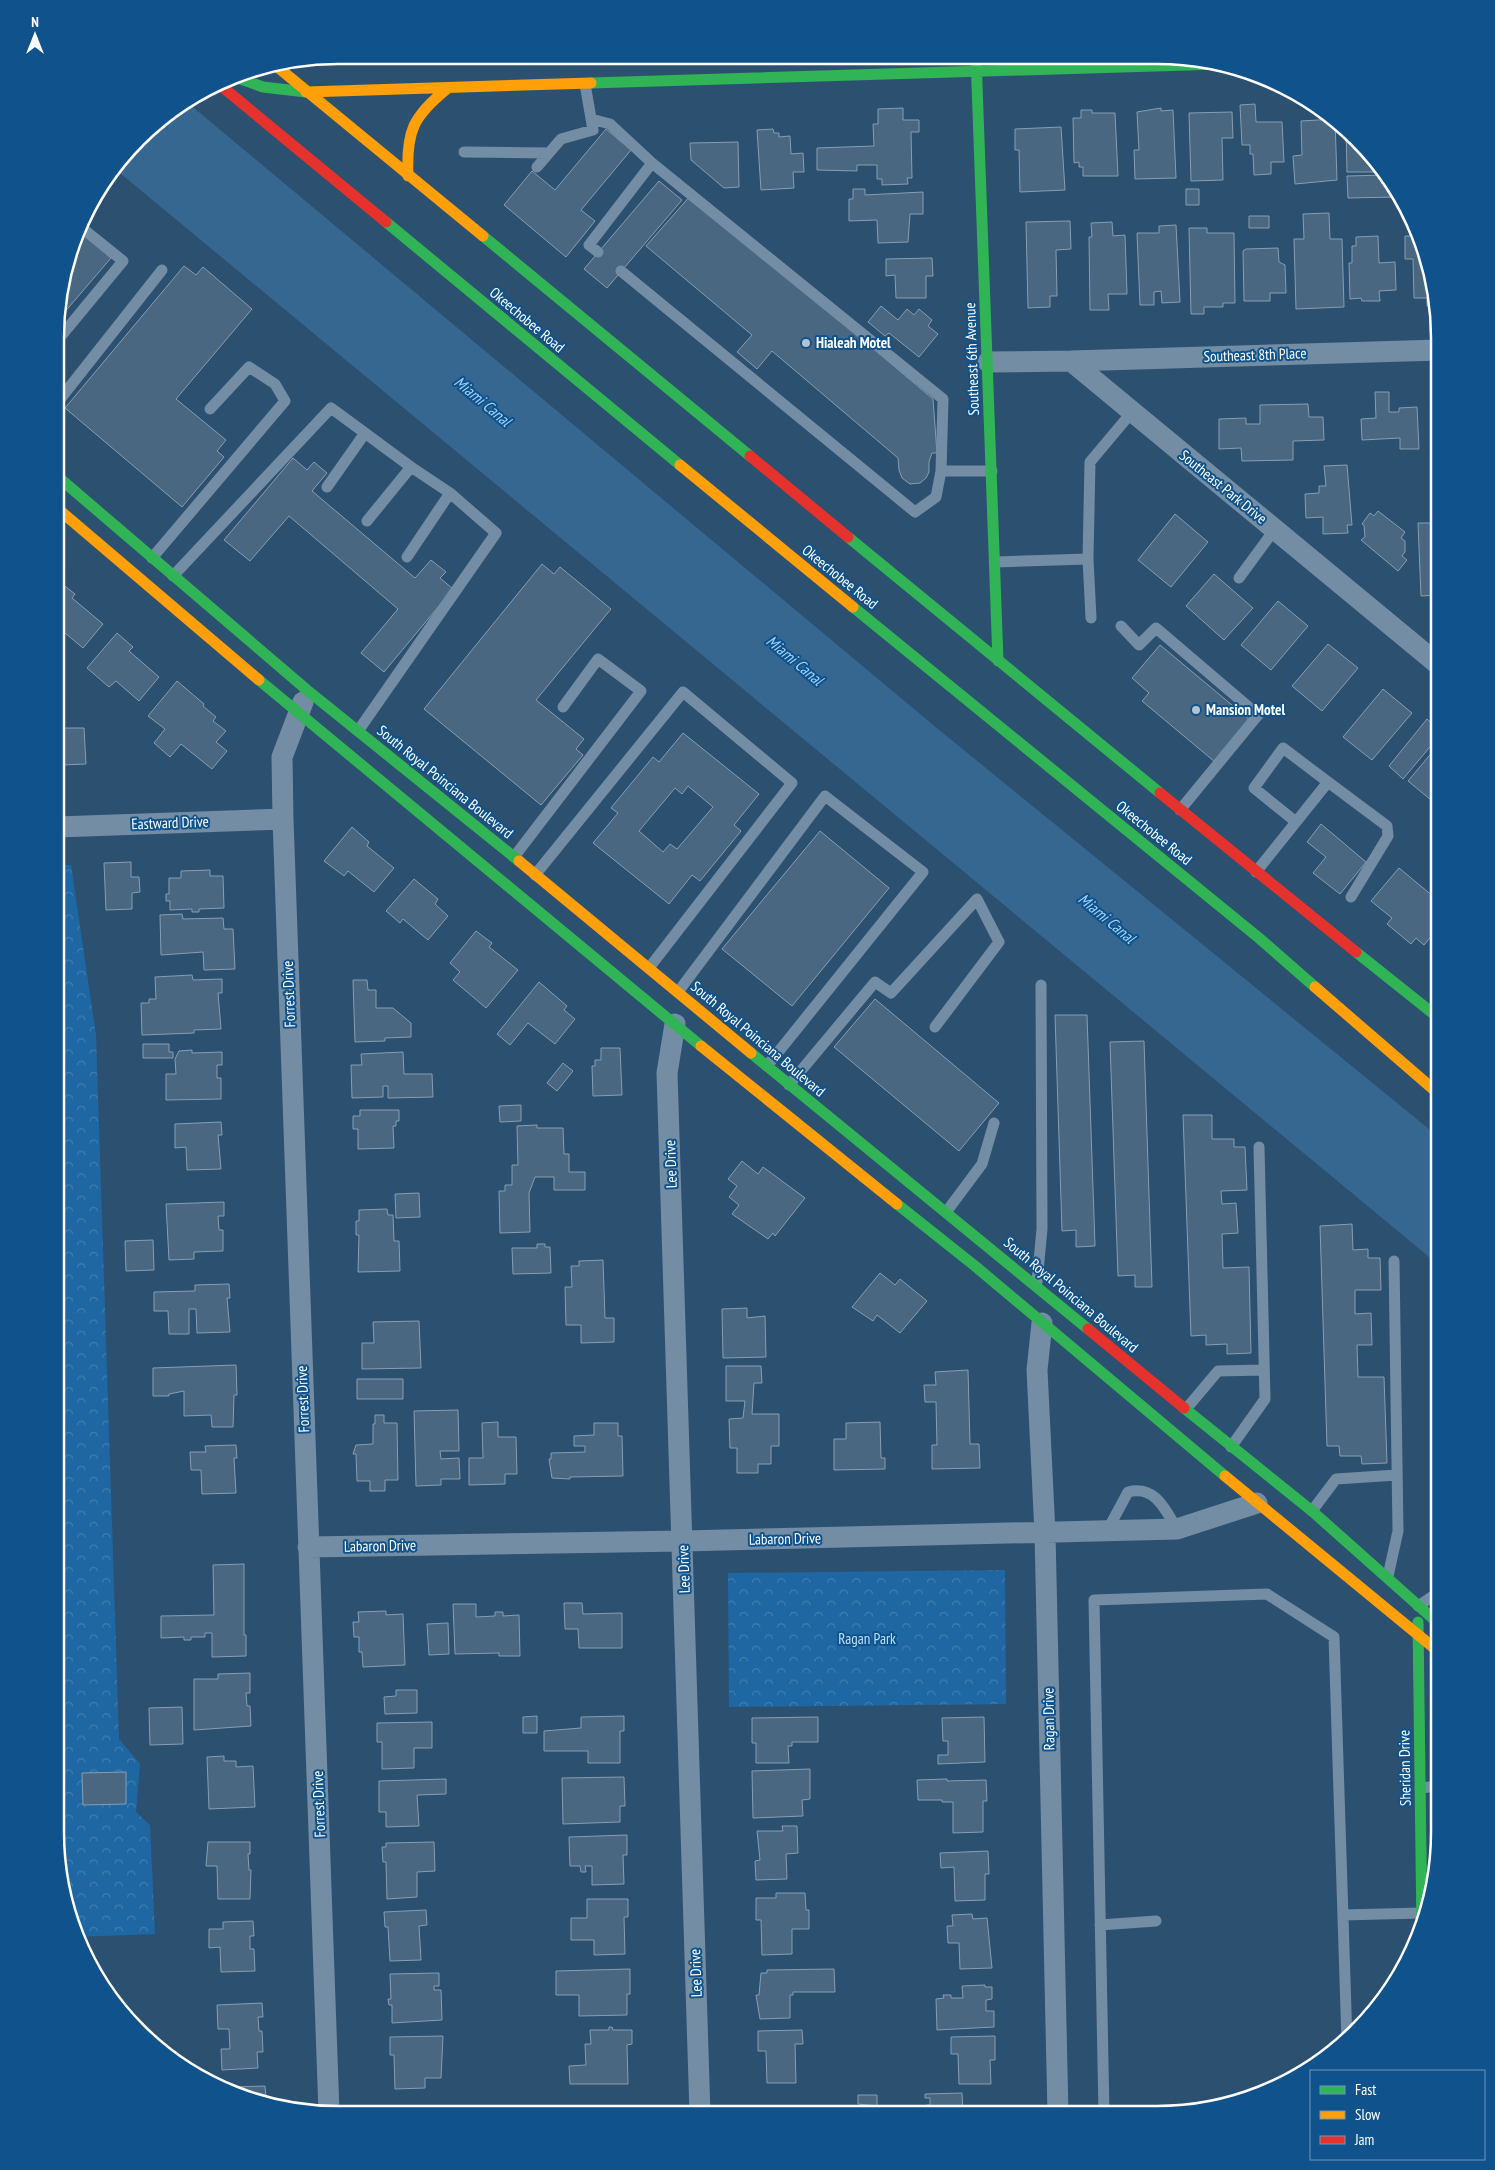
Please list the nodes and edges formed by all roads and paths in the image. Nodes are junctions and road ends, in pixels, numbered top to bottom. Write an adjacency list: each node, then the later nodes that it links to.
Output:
1 (976, 64): 4 (main road, Southeast 6th Avenue)
2 (1187, 65): 4 (main road)
3 (280, 70): 9 (main road)
4 (977, 73): 6 (main road); 23 (main road, Southeast 6th Avenue)
5 (244, 80): 9 (main road)
6 (584, 84): 7 (main road); 10 (lane)
7 (448, 88): 9 (main road); 15 (main road)
8 (224, 89): 72 (main road, Okeechobee Road)
9 (306, 92): 15 (main road)
10 (591, 119): 12 (lane); 13 (lane)
11 (464, 152): 12 (lane)
12 (549, 153): 14 (lane)
13 (652, 163): 17 (lane); 29 (lane)
14 (538, 167)
15 (408, 176): 48 (main road)
16 (86, 231): 20 (lane)
17 (598, 252)
18 (162, 270): 24 (lane)
19 (621, 271): 29 (lane)
20 (64, 333)
21 (1431, 350): 22 (street, Southeast 8th Place)
22 (1070, 361): 23 (street); 26 (street, Southeast Park Drive)
23 (988, 362): 30 (main road, Southeast 6th Avenue)
24 (64, 395)
25 (210, 409): 38 (lane)
26 (1132, 412): 36 (street, Southeast Park Drive); 39 (lane)
27 (365, 433): 28 (lane); 32 (lane); 41 (lane)
28 (411, 467): 33 (lane); 35 (lane)
29 (941, 471): 30 (lane)
30 (992, 471): 40 (main road, Southeast 6th Avenue)
31 (64, 482): 38 (main road, South Royal Poinciana Boulevard)
32 (327, 487)
33 (450, 493): 37 (lane); 52 (lane)
34 (64, 514): 51 (main road)
35 (367, 521)
36 (1275, 529): 42 (lane); 45 (street, Southeast Park Drive)
37 (407, 557)
38 (152, 558): 41 (main road, South Royal Poinciana Boulevard)
39 (1088, 559): 40 (lane); 43 (lane)
40 (995, 562): 48 (main road, Southeast 6th Avenue)
41 (173, 576): 49 (main road, South Royal Poinciana Boulevard)
42 (1239, 578)
43 (1091, 618)
44 (1121, 626): 54 (lane)
45 (1416, 646): 46 (street); 47 (street, Southeast Park Drive)
46 (1431, 646)
47 (1431, 658)
48 (998, 661): 54 (main road)
49 (308, 690): 51 (street, Forrest Drive); 52 (main road, South Royal Poinciana Boulevard)
50 (564, 708): 58 (lane)
51 (298, 714): 55 (street, Forrest Drive); 67 (main road)
52 (358, 731): 58 (main road, South Royal Poinciana Boulevard)
53 (1328, 782): 56 (lane); 56 (lane); 61 (lane)
54 (1180, 810): 59 (main road)
55 (282, 819): 57 (street, Eastward Drive); 89 (street, Forrest Drive)
56 (1296, 822): 59 (lane)
57 (64, 827)
58 (514, 857): 60 (main road, South Royal Poinciana Boulevard)
59 (1256, 872): 62 (main road)
60 (535, 875): 63 (main road, South Royal Poinciana Boulevard); 63 (lane)
61 (1351, 897)
62 (1359, 956): 66 (main road); 68 (main road)
63 (649, 968): 65 (main road, South Royal Poinciana Boulevard)
64 (1041, 985): 77 (lane)
65 (678, 992): 70 (main road, South Royal Poinciana Boulevard); 70 (lane)
66 (1431, 1012)
67 (675, 1024): 78 (main road); 88 (street, Lee Drive)
68 (1431, 1024)
69 (935, 1027): 71 (lane)
70 (767, 1066): 71 (main road, South Royal Poinciana Boulevard)
71 (789, 1085): 75 (main road, South Royal Poinciana Boulevard)
72 (1431, 1087)
73 (994, 1123): 75 (lane)
74 (1259, 1147): 79 (lane)
75 (947, 1211): 77 (main road, South Royal Poinciana Boulevard)
76 (1394, 1261): 82 (lane)
77 (1036, 1286): 80 (main road, South Royal Poinciana Boulevard)
78 (1042, 1323): 83 (main road); 87 (street, Ragan Drive)
79 (1264, 1370): 80 (lane); 81 (lane)
80 (1186, 1409): 81 (main road, South Royal Poinciana Boulevard)
81 (1231, 1448): 84 (main road, South Royal Poinciana Boulevard)
82 (1398, 1475): 84 (lane); 90 (lane)
83 (1257, 1502): 85 (street, Labaron Drive); 94 (main road)
84 (1312, 1511): 90 (main road, South Royal Poinciana Boulevard)
85 (1177, 1529): 86 (street, Labaron Drive); 86 (lane)
86 (1106, 1531): 87 (street, Labaron Drive)
87 (1045, 1533): 88 (street, Labaron Drive); 106 (street, Ragan Drive)
88 (684, 1542): 89 (street, Labaron Drive); 105 (street, Lee Drive)
89 (308, 1547): 104 (street, Forrest Drive)
90 (1388, 1576): 92 (main road, South Royal Poinciana Boulevard)
91 (1431, 1598): 92 (lane)
92 (1418, 1606): 93 (main road, South Royal Poinciana Boulevard); 94 (main road, Sheridan Drive)
93 (1431, 1617)
94 (1418, 1634): 95 (main road); 97 (main road, Sheridan Drive)
95 (1431, 1645)
96 (1431, 1787): 97 (lane)
97 (1420, 1788): 98 (main road, Sheridan Drive)
98 (1421, 1908)
99 (1419, 1913): 100 (lane)
100 (1343, 1915): 102 (lane); 103 (lane)
101 (1156, 1921): 102 (lane)
102 (1100, 1925): 107 (lane)
103 (1347, 2030)
104 (330, 2106)
105 (700, 2106)
106 (1058, 2106)
107 (1104, 2106)

